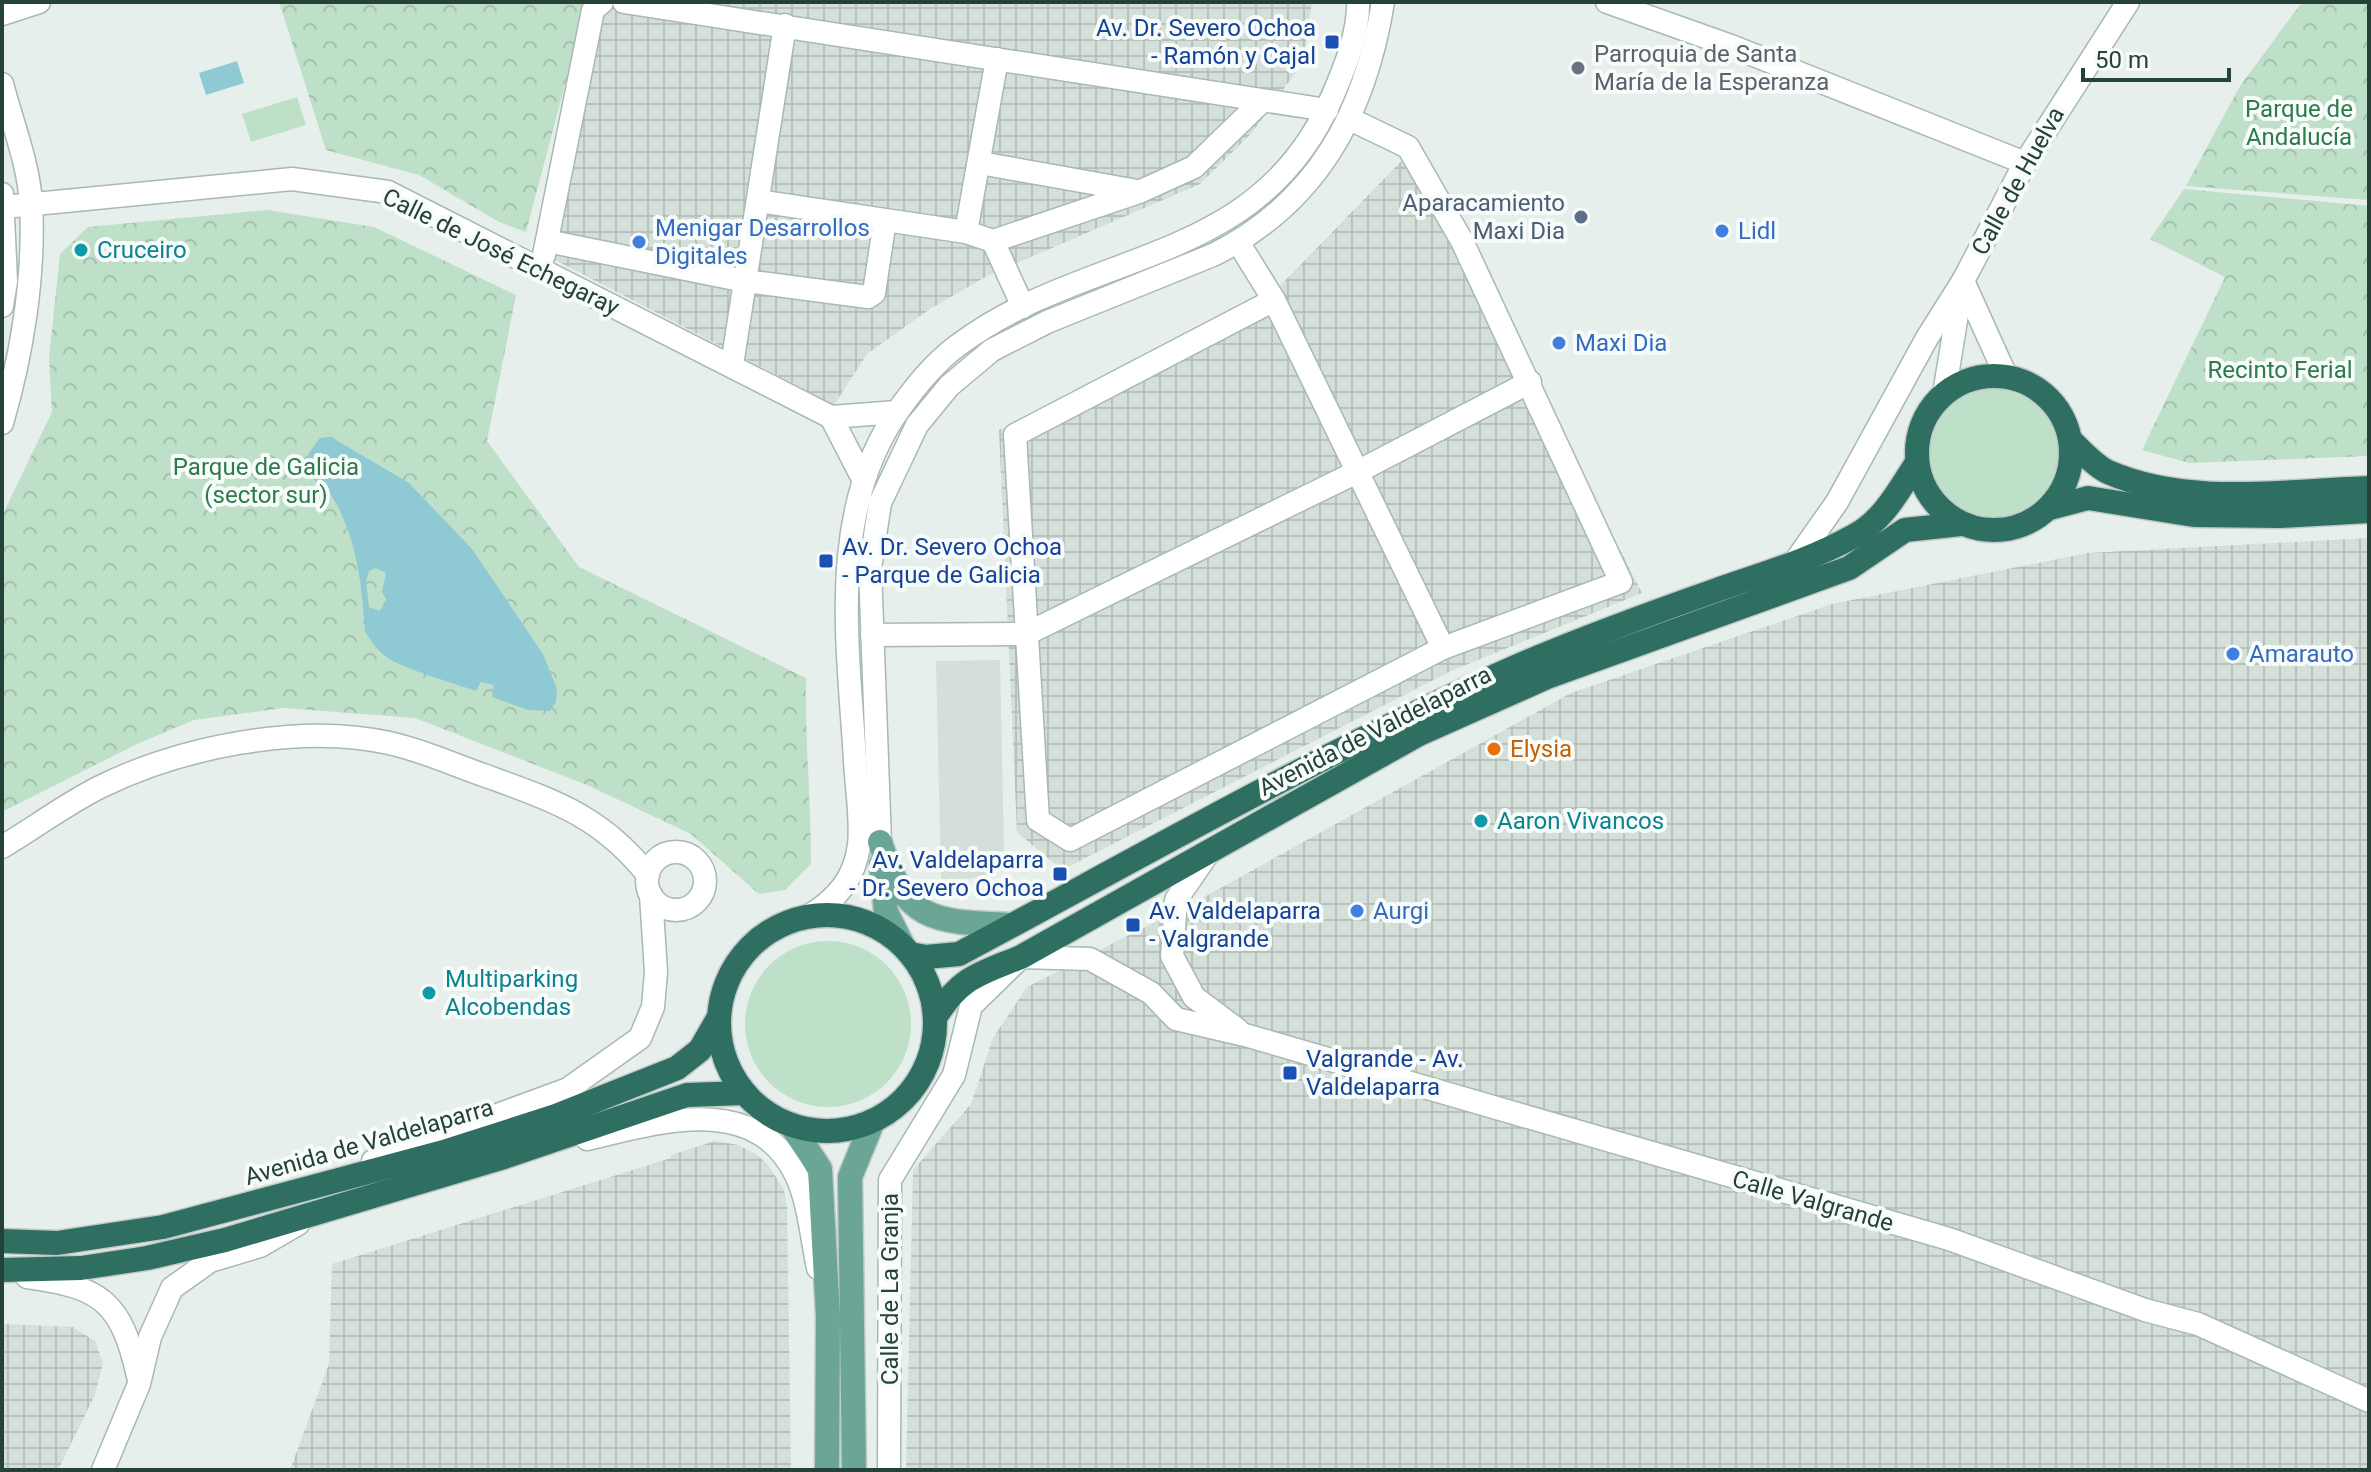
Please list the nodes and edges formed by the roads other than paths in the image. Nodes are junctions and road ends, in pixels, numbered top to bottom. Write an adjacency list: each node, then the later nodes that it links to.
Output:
1 (39, 2): 8 (street)
2 (602, 2): 23 (street)
3 (624, 2): 9 (street)
4 (1358, 2): 13 (street)
5 (1383, 2): 14 (street)
6 (1607, 2): 16 (street)
7 (2128, 2): 16 (street, Calle de Huelva)
8 (2, 14)
9 (785, 25): 10 (street); 19 (street)
10 (997, 59): 12 (street); 15 (street)
11 (2, 84): 20 (street)
12 (1261, 102): 13 (street); 17 (street)
13 (1327, 110): 31 (street)
14 (1350, 119): 25 (street); 34 (street)
15 (980, 163): 17 (street); 22 (street)
16 (2025, 163): 28 (street, Calle de Huelva)
17 (1139, 192): 24 (street)
18 (3, 200): 20 (street, Calle de José Echegaray); 30 (street)
19 (758, 201): 21 (street); 27 (street)
20 (31, 202): 26 (street, Calle de José Echegaray); 38 (street)
21 (885, 220): 22 (street); 27 (street)
22 (966, 232): 24 (street)
23 (547, 241): 26 (street); 27 (street)
24 (993, 241): 31 (street)
25 (1238, 242): 29 (street); 49 (street)
26 (541, 272): 32 (street, Calle de José Echegaray)
27 (745, 281): 32 (street)
28 (1963, 281): 33 (street); 35 (street); 47 (street)
29 (1274, 300): 41 (street); 48 (street)
30 (2, 306)
31 (1023, 307): 36 (street)
32 (732, 365): 37 (street, Calle de José Echegaray)
33 (2006, 376): 35 (highway); 39 (highway)
34 (1530, 382): 41 (street); 50 (street)
35 (1944, 394): 40 (highway)
36 (897, 412): 37 (street); 42 (street)
37 (831, 417): 42 (street)
38 (2, 423)
39 (2071, 441): 43 (highway); 44 (highway)
40 (1916, 464): 46 (highway); 47 (highway, Avenida de Valdelaparra)
41 (1357, 472): 48 (street); 50 (street)
42 (863, 479): 54 (street)
43 (2369, 488)
44 (2050, 508): 45 (highway); 46 (highway)
45 (2369, 511)
46 (1961, 524): 53 (highway, Avenida de Valdelaparra)
47 (1792, 566): 55 (highway, Avenida de Valdelaparra)
48 (1026, 634): 49 (street); 50 (street)
49 (872, 635): 51 (street)
50 (1443, 648)
51 (880, 842): 55 (main road); 56 (main road)
52 (2, 847): 65 (street)
53 (1209, 852): 57 (highway, Avenida de Valdelaparra); 60 (street)
54 (809, 916): 56 (highway); 59 (highway)
55 (1012, 925): 56 (highway, Avenida de Valdelaparra)
56 (906, 950): 58 (highway)
57 (1021, 957): 58 (highway, Avenida de Valdelaparra); 60 (street, Calle Valgrande); 75 (street, Calle de La Granja)
58 (936, 1016): 62 (highway)
59 (719, 1017): 61 (highway); 65 (highway, Avenida de Valdelaparra)
60 (1245, 1035): 71 (street, Calle Valgrande)
61 (744, 1093): 63 (highway); 64 (highway)
62 (873, 1121): 63 (highway); 74 (main road)
63 (791, 1125): 69 (main road)
64 (504, 1157): 66 (highway); 69 (street)
65 (263, 1202): 67 (highway, Avenida de Valdelaparra)
66 (313, 1216): 68 (highway); 70 (street)
67 (2, 1241)
68 (2, 1272): 70 (street)
69 (828, 1316): 73 (main road)
70 (139, 1384): 72 (street)
71 (2369, 1401)
72 (103, 1470)
73 (827, 1470)
74 (854, 1470)
75 (889, 1470)

